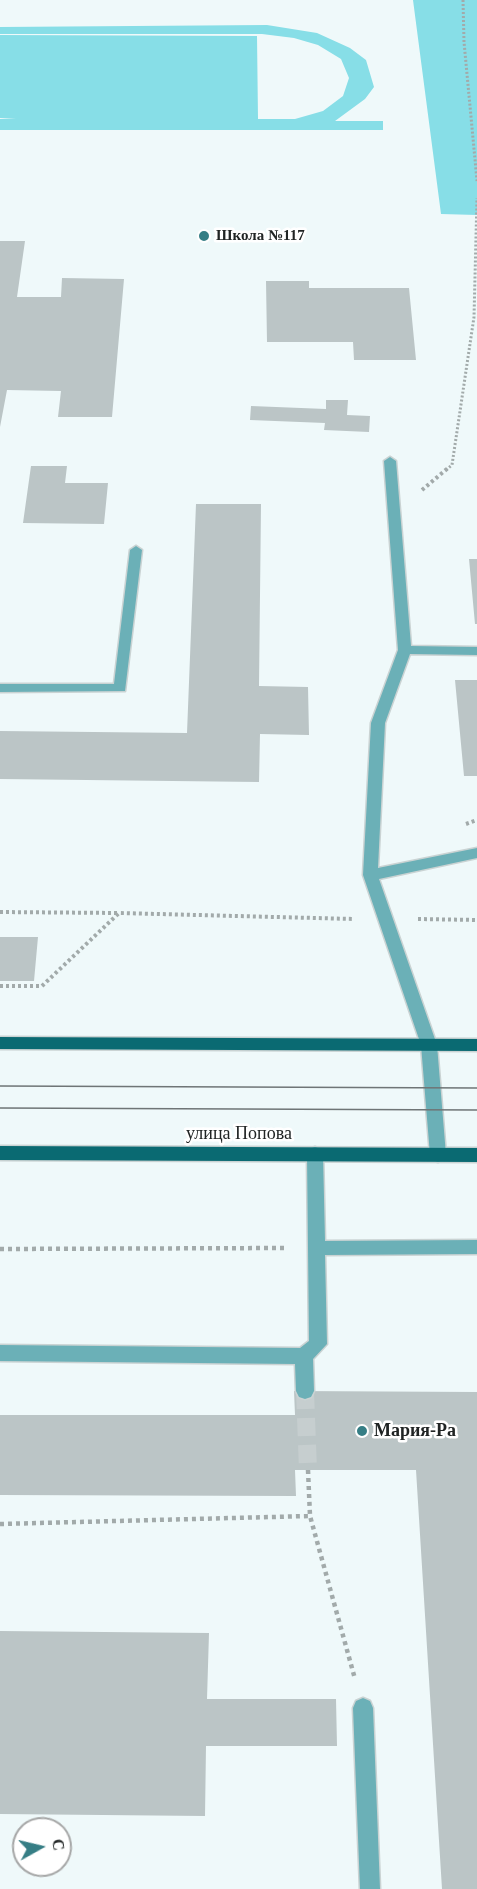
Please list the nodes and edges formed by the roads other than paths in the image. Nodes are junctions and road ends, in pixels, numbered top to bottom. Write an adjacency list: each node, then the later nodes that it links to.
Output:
1 (390, 461): 3 (street)
2 (136, 550): 5 (street)
3 (405, 650): 4 (street); 7 (street)
4 (477, 651)
5 (0, 688)
6 (477, 853): 7 (street)
7 (370, 875): 9 (street)
8 (0, 1043): 9 (main road)
9 (429, 1045): 10 (main road); 13 (street)
10 (477, 1045)
11 (0, 1153): 12 (main road, улица Попова)
12 (315, 1154): 13 (main road, улица Попова); 16 (street)
13 (438, 1155): 14 (main road, улица Попова)
14 (477, 1155)
15 (477, 1247): 16 (street)
16 (317, 1248): 18 (street)
17 (0, 1353): 18 (street)
18 (304, 1356): 19 (street)
19 (305, 1391)
20 (363, 1708): 21 (street)
21 (370, 1889)

